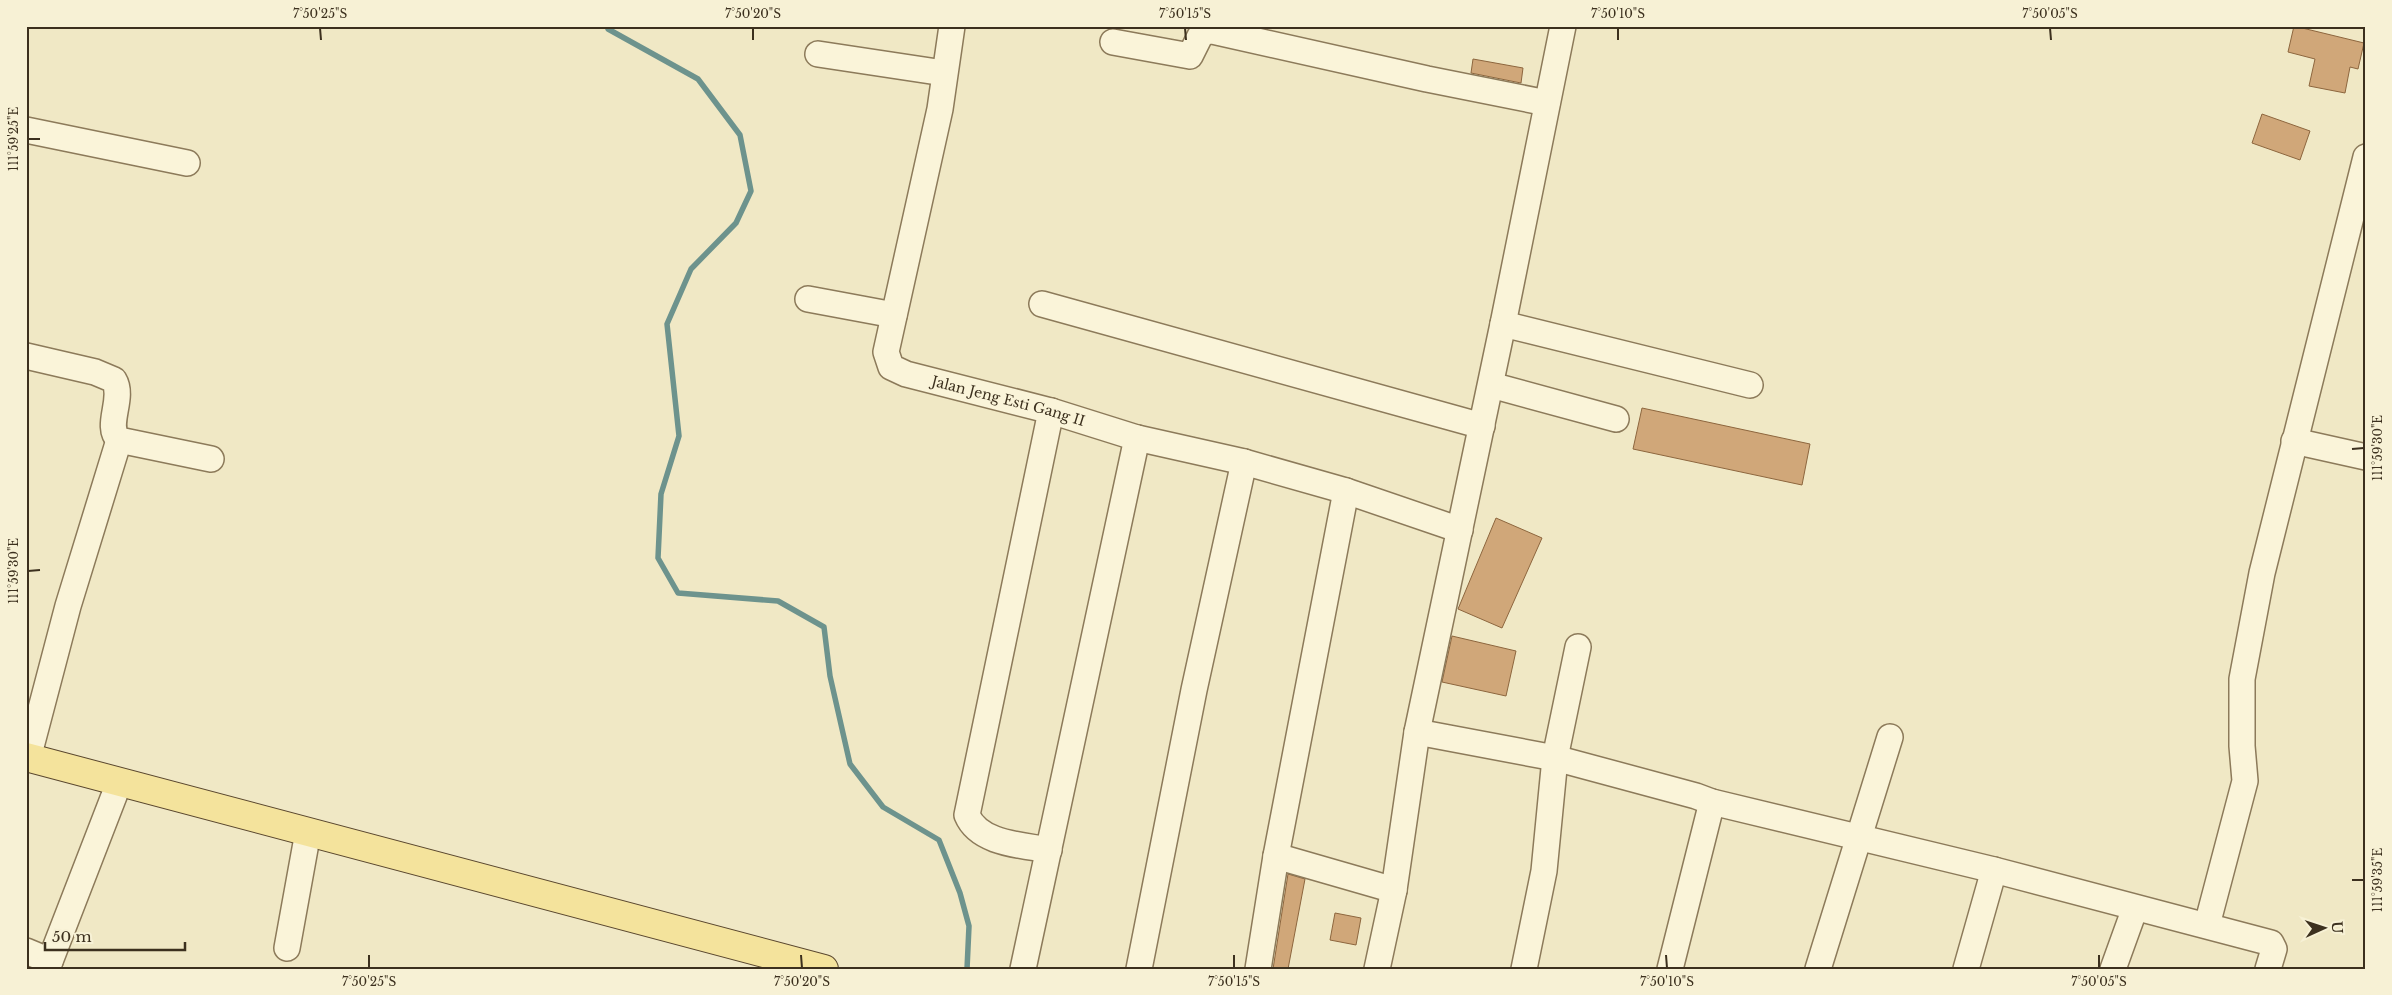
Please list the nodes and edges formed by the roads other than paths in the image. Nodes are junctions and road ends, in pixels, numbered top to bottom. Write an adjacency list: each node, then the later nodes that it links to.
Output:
1 (952, 26): 5 (street, Jalan Jeng Esti Gang II)
2 (1563, 26): 6 (street)
3 (1113, 42): 6 (street)
4 (818, 54): 5 (street)
5 (944, 72): 12 (street, Jalan Jeng Esti Gang II)
6 (1547, 103): 13 (street)
7 (26, 130): 9 (street)
8 (2366, 157): 22 (street)
9 (187, 164)
10 (808, 299): 12 (street)
11 (1042, 304): 19 (street)
12 (894, 315): 17 (street, Jalan Jeng Esti Gang II)
13 (1503, 324): 15 (street); 16 (street)
14 (26, 356): 21 (street)
15 (1491, 385): 18 (street); 19 (street)
16 (1750, 385)
17 (1051, 411): 20 (street, Jalan Jeng Esti Gang II); 37 (street)
18 (1616, 419)
19 (1482, 426): 27 (street)
20 (1137, 438): 25 (street, Jalan Jeng Esti Gang II); 37 (street)
21 (120, 440): 24 (street); 31 (street)
22 (2294, 441): 23 (street); 42 (street)
23 (2366, 457)
24 (211, 459)
25 (1244, 462): 26 (street, Jalan Jeng Esti Gang II); 48 (street)
26 (1346, 491): 27 (street, Jalan Jeng Esti Gang II); 38 (street)
27 (1460, 530): 29 (street)
28 (1578, 648): 32 (street)
29 (1417, 732): 32 (street); 40 (street)
30 (1890, 737): 36 (street)
31 (27, 758): 33 (main road)
32 (1555, 758): 34 (street); 51 (street)
33 (119, 783): 35 (main road); 45 (street)
34 (1712, 802): 36 (street); 52 (street)
35 (308, 832): 43 (street); 46 (main road)
36 (1859, 837): 39 (street); 53 (street)
37 (1049, 850): 47 (street)
38 (1276, 856): 40 (street); 49 (street)
39 (1994, 870): 41 (street); 54 (street)
40 (1394, 890): 50 (street)
41 (2135, 908): 42 (street); 55 (street)
42 (2207, 925): 56 (street)
43 (287, 948)
44 (26, 952): 45 (street)
45 (48, 965)
46 (824, 969)
47 (1023, 969)
48 (1139, 969)
49 (1258, 969)
50 (1377, 969)
51 (1524, 969)
52 (1670, 969)
53 (1818, 969)
54 (1966, 969)
55 (2113, 969)
56 (2268, 969)

